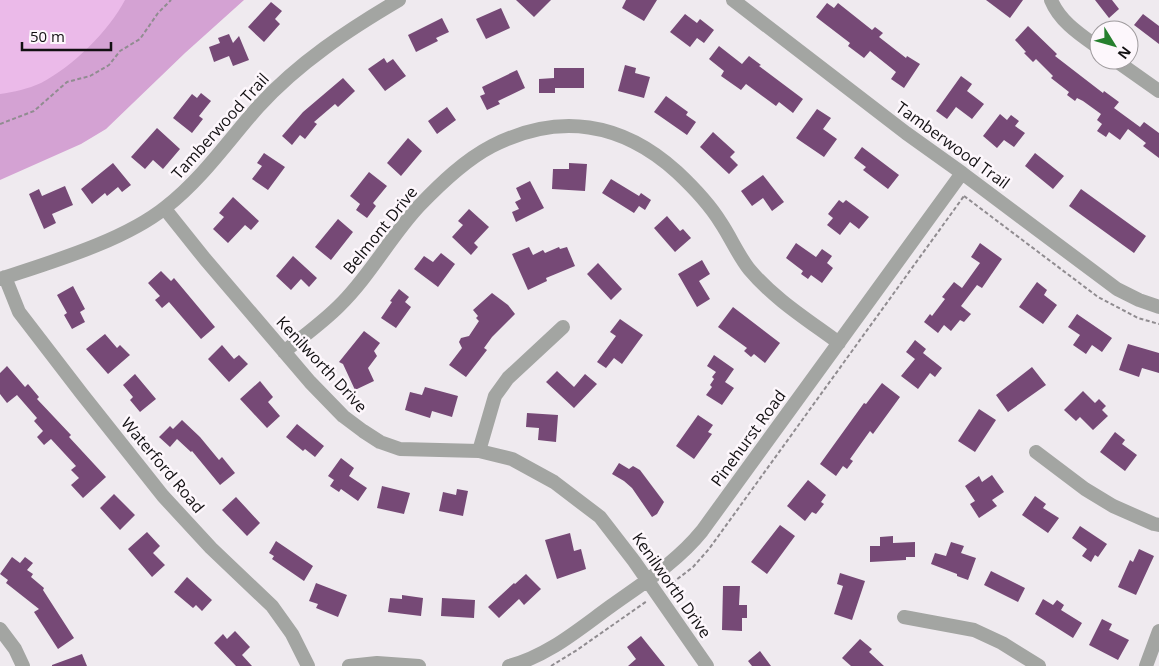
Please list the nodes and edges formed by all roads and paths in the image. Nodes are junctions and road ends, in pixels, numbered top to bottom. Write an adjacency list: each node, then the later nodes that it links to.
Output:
1 (171, 0): 8 (path)
2 (399, 0): 10 (street, Tamberwood Trail)
3 (733, 0): 9 (street, Tamberwood Trail)
4 (1051, 0): 5 (street)
5 (1089, 41)
6 (1129, 70): 7 (street)
7 (1159, 91)
8 (0, 124)
9 (962, 173): 12 (street, Tamberwood Trail); 15 (street, Pinehurst Road)
10 (165, 209): 11 (street, Tamberwood Trail); 16 (street, Kenilworth Drive)
11 (2, 278): 27 (street, Waterford Road)
12 (1159, 307)
13 (1159, 324): 21 (path)
14 (563, 327): 17 (street)
15 (839, 343): 16 (street, Belmont Drive); 20 (street, Pinehurst Road)
16 (284, 352): 17 (street, Kenilworth Drive)
17 (479, 451): 20 (street, Kenilworth Drive)
18 (1036, 452): 19 (street)
19 (1159, 525)
20 (647, 581): 30 (street, Pinehurst Road); 32 (street, Kenilworth Drive)
21 (665, 588)
22 (648, 600): 31 (path)
23 (904, 617): 33 (street)
24 (0, 629): 26 (street)
25 (1159, 631): 34 (street)
26 (23, 666)
27 (308, 666)
28 (349, 666): 29 (street)
29 (419, 666)
30 (509, 666)
31 (551, 666)
32 (707, 666)
33 (1040, 666)
34 (1146, 666)

